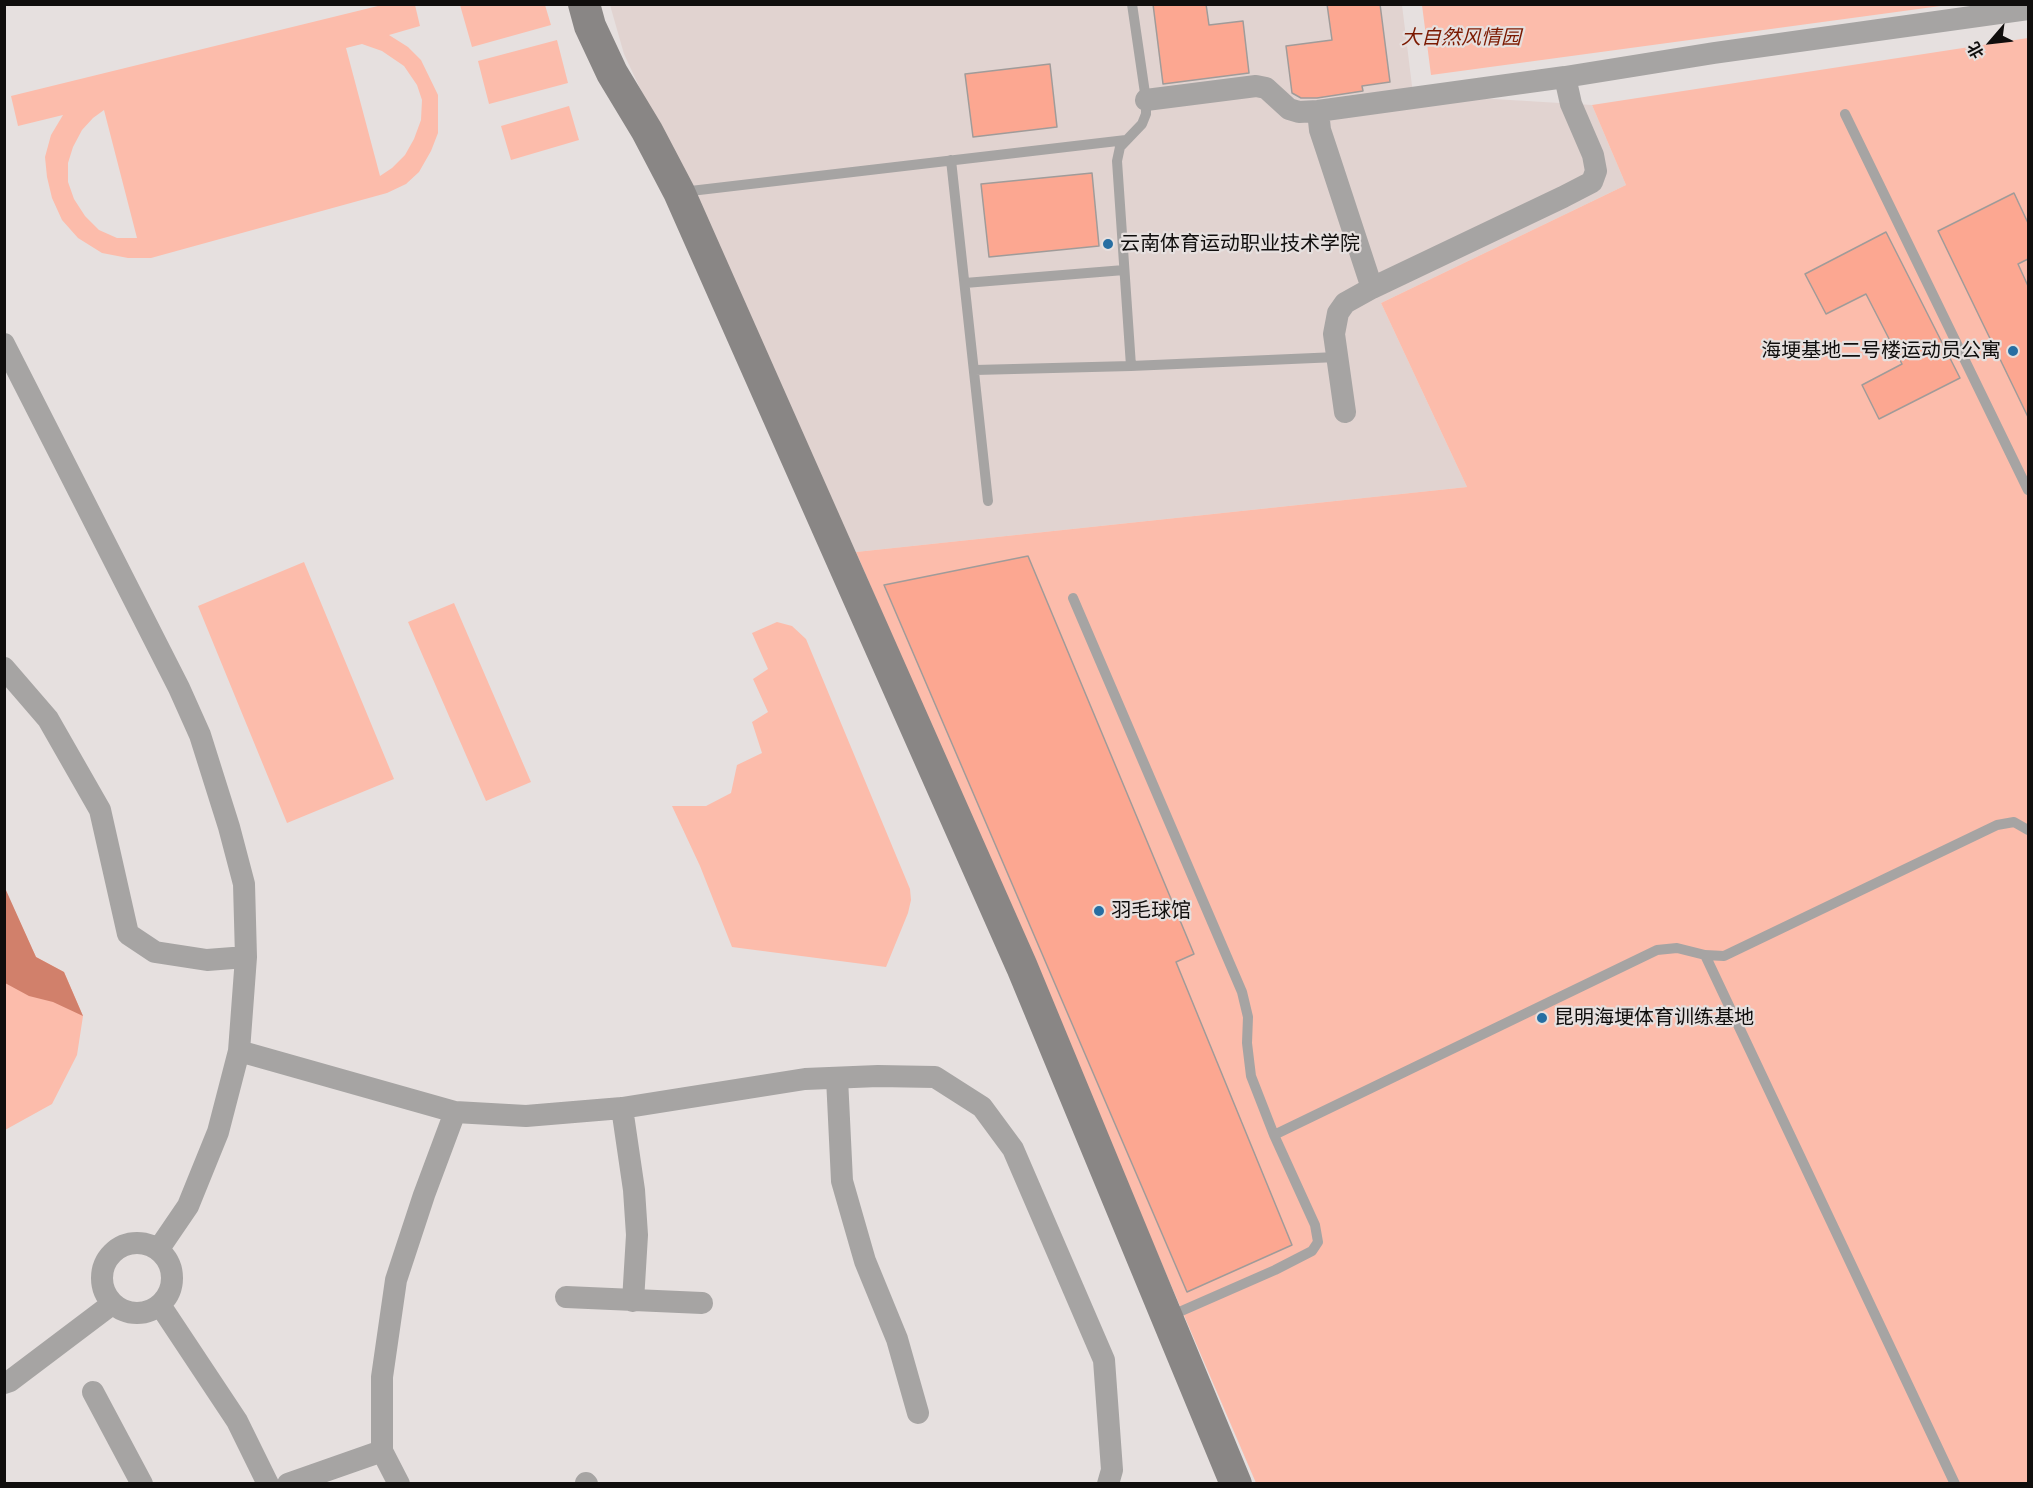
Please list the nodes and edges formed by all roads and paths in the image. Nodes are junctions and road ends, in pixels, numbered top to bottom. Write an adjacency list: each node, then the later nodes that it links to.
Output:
1 (584, 4): 10 (street)
2 (1132, 4): 5 (lane)
3 (2028, 9): 4 (street)
4 (1564, 77): 6 (street); 13 (street)
5 (1146, 100): 6 (street); 8 (lane)
6 (1318, 111): 13 (street)
7 (1845, 114): 19 (lane)
8 (1126, 140): 9 (lane); 11 (lane)
9 (951, 160): 10 (lane); 12 (lane)
10 (678, 192): 38 (street)
11 (1124, 270): 12 (lane); 16 (lane)
12 (965, 283): 17 (lane)
13 (1372, 288): 15 (street)
14 (4, 344): 26 (street)
15 (1337, 357): 16 (lane); 18 (street)
16 (1131, 366): 17 (lane)
17 (975, 370): 21 (lane)
18 (1345, 412)
19 (2024, 467): 20 (lane)
20 (2028, 490)
21 (988, 501)
22 (1073, 598): 31 (lane)
23 (4, 668): 26 (street)
24 (2028, 830): 25 (lane)
25 (1705, 955): 31 (lane); 49 (lane)
26 (246, 957): 27 (street)
27 (240, 1052): 30 (street); 32 (street)
28 (837, 1078): 29 (street); 41 (street); 47 (street)
29 (622, 1108): 30 (street); 34 (street)
30 (455, 1112): 42 (street)
31 (1274, 1135): 38 (lane)
32 (158, 1250): 36 (street); 37 (street)
33 (566, 1297): 34 (street)
34 (633, 1301): 35 (street)
35 (702, 1303)
36 (112, 1304): 37 (street); 39 (street)
37 (160, 1305): 44 (street)
38 (1167, 1318): 48 (street)
39 (4, 1383)
40 (93, 1392): 43 (street)
41 (918, 1413)
42 (382, 1450): 45 (street); 46 (street)
43 (141, 1484)
44 (268, 1484)
45 (288, 1484)
46 (399, 1484)
47 (1107, 1484)
48 (1236, 1484)
49 (1955, 1484)

